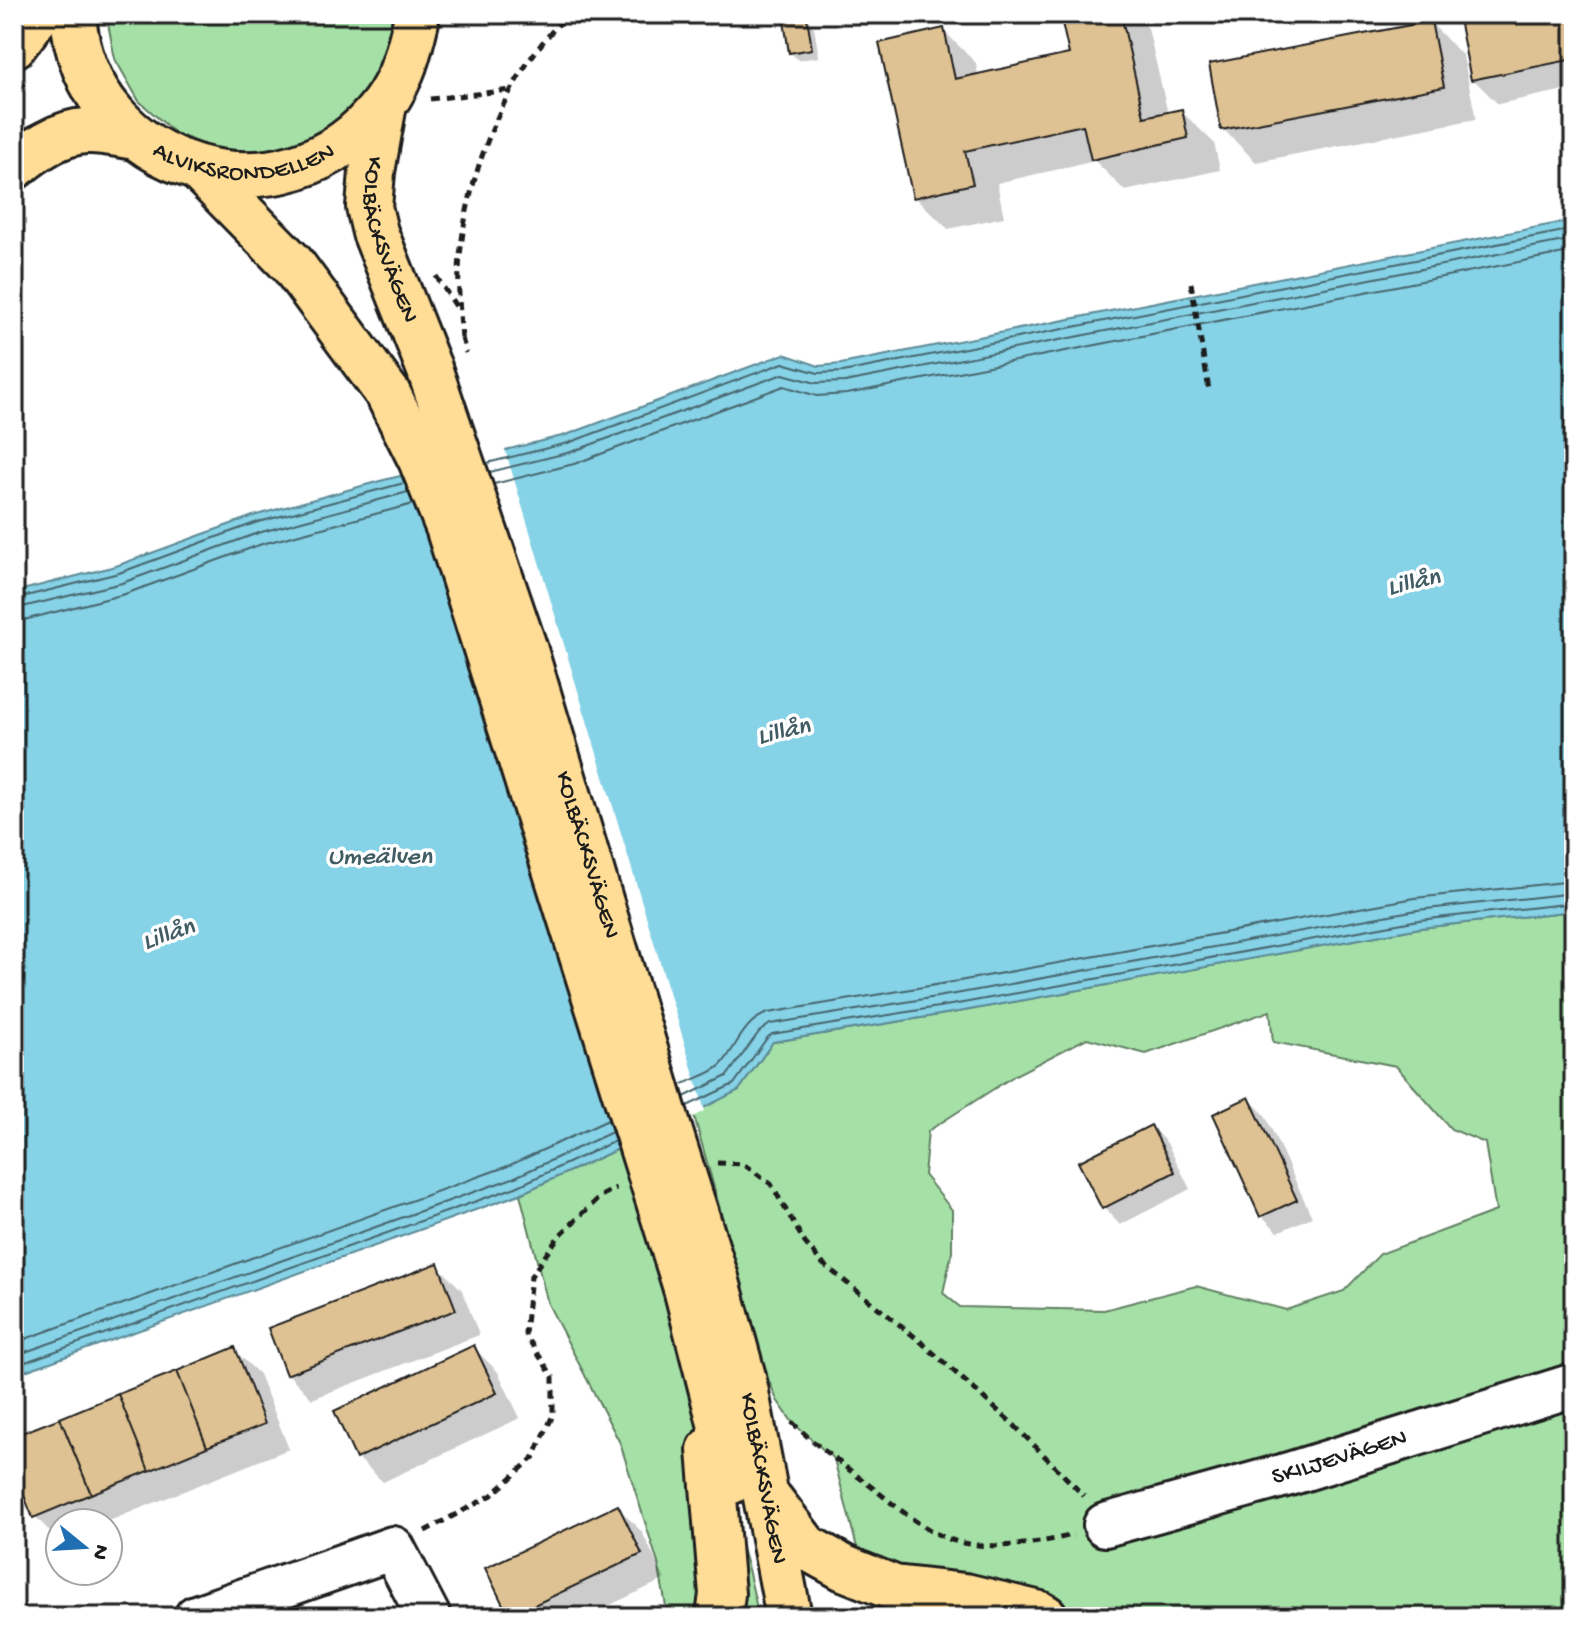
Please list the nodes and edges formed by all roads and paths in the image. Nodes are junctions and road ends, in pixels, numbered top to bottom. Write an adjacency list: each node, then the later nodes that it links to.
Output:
1 (38, 14): 5 (highway)
2 (73, 14): 8 (highway, ALVIKSRONDELLEN)
3 (569, 14): 6 (path)
4 (418, 16): 7 (highway, ALVIKSRONDELLEN)
5 (14, 45)
6 (512, 90): 7 (path); 12 (path)
7 (384, 104): 10 (highway, ALVIKSRONDELLEN); 14 (highway, KOLBÄCKSVÄGEN, bridge)
8 (136, 137): 9 (highway); 10 (highway, ALVIKSRONDELLEN)
9 (14, 167)
10 (199, 169): 14 (highway, KOLBÄCKSVÄGEN, bridge)
11 (1191, 283): 13 (path)
12 (462, 338)
13 (1209, 390)
14 (701, 1283): 15 (highway, KOLBÄCKSVÄGEN); 18 (highway, KOLBÄCKSVÄGEN)
15 (702, 1352): 22 (highway); 23 (highway, KOLBÄCKSVÄGEN)
16 (1574, 1385): 19 (street, SKILJEVÄGEN)
17 (861, 1478): 19 (path)
18 (765, 1492): 24 (highway, KOLBÄCKSVÄGEN); 25 (highway)
19 (1105, 1525)
20 (196, 1617): 21 (street)
21 (429, 1617)
22 (719, 1617)
23 (759, 1617)
24 (789, 1617)
25 (1045, 1617)

